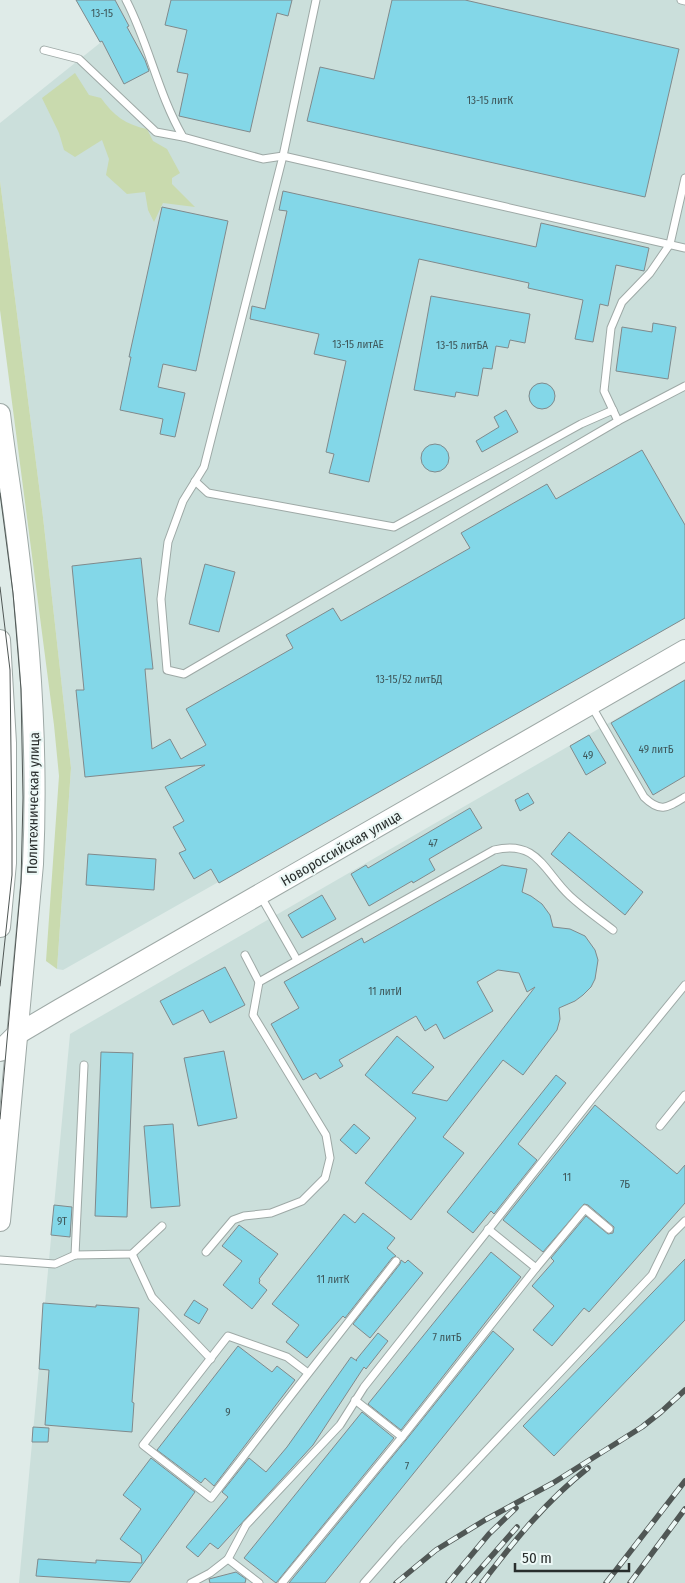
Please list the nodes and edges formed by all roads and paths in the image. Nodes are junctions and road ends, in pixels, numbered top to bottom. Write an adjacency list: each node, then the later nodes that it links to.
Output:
1 (126, 0): 6 (lane)
2 (316, 0): 7 (lane)
3 (681, 0): 4 (lane)
4 (685, 1)
5 (44, 50): 6 (lane)
6 (183, 137): 7 (lane)
7 (283, 156): 9 (lane); 15 (lane)
8 (685, 178): 9 (lane)
9 (670, 244): 10 (lane); 12 (lane)
10 (685, 248)
11 (685, 386): 14 (lane)
12 (613, 410): 14 (lane); 15 (lane)
13 (0, 414): 29 (main road, Политехническая улица)
14 (618, 421): 15 (lane)
15 (195, 482)
16 (0, 640): 21 (main road, Политехническая улица)
17 (685, 650): 19 (main road, Новороссийская улица)
18 (685, 660): 19 (main road, Новороссийская улица)
19 (593, 708): 20 (lane); 22 (main road, Новороссийская улица)
20 (685, 797)
21 (3, 821): 23 (main road, Политехническая улица)
22 (262, 898): 26 (lane); 29 (main road, Новороссийская улица)
23 (0, 927)
24 (613, 930): 26 (lane)
25 (245, 955): 27 (lane)
26 (297, 960): 27 (lane)
27 (259, 982): 38 (lane)
28 (685, 985): 36 (lane)
29 (8, 1047): 33 (main road, Политехническая улица)
30 (84, 1064): 40 (lane)
31 (685, 1095): 32 (lane)
32 (660, 1126)
33 (0, 1221)
34 (685, 1221): 52 (lane)
35 (162, 1226): 39 (lane)
36 (488, 1229): 43 (lane); 46 (lane)
37 (609, 1229): 43 (lane)
38 (206, 1252)
39 (132, 1254): 40 (lane); 44 (lane)
40 (75, 1255): 41 (lane)
41 (0, 1260)
42 (396, 1261): 45 (lane)
43 (536, 1268): 47 (lane)
44 (211, 1359): 45 (lane); 45 (lane)
45 (308, 1374)
46 (355, 1400): 47 (lane); 48 (lane)
47 (402, 1436): 51 (lane)
48 (228, 1559): 49 (lane); 50 (lane)
49 (196, 1582)
50 (259, 1583)
51 (282, 1583)
52 (364, 1583)

